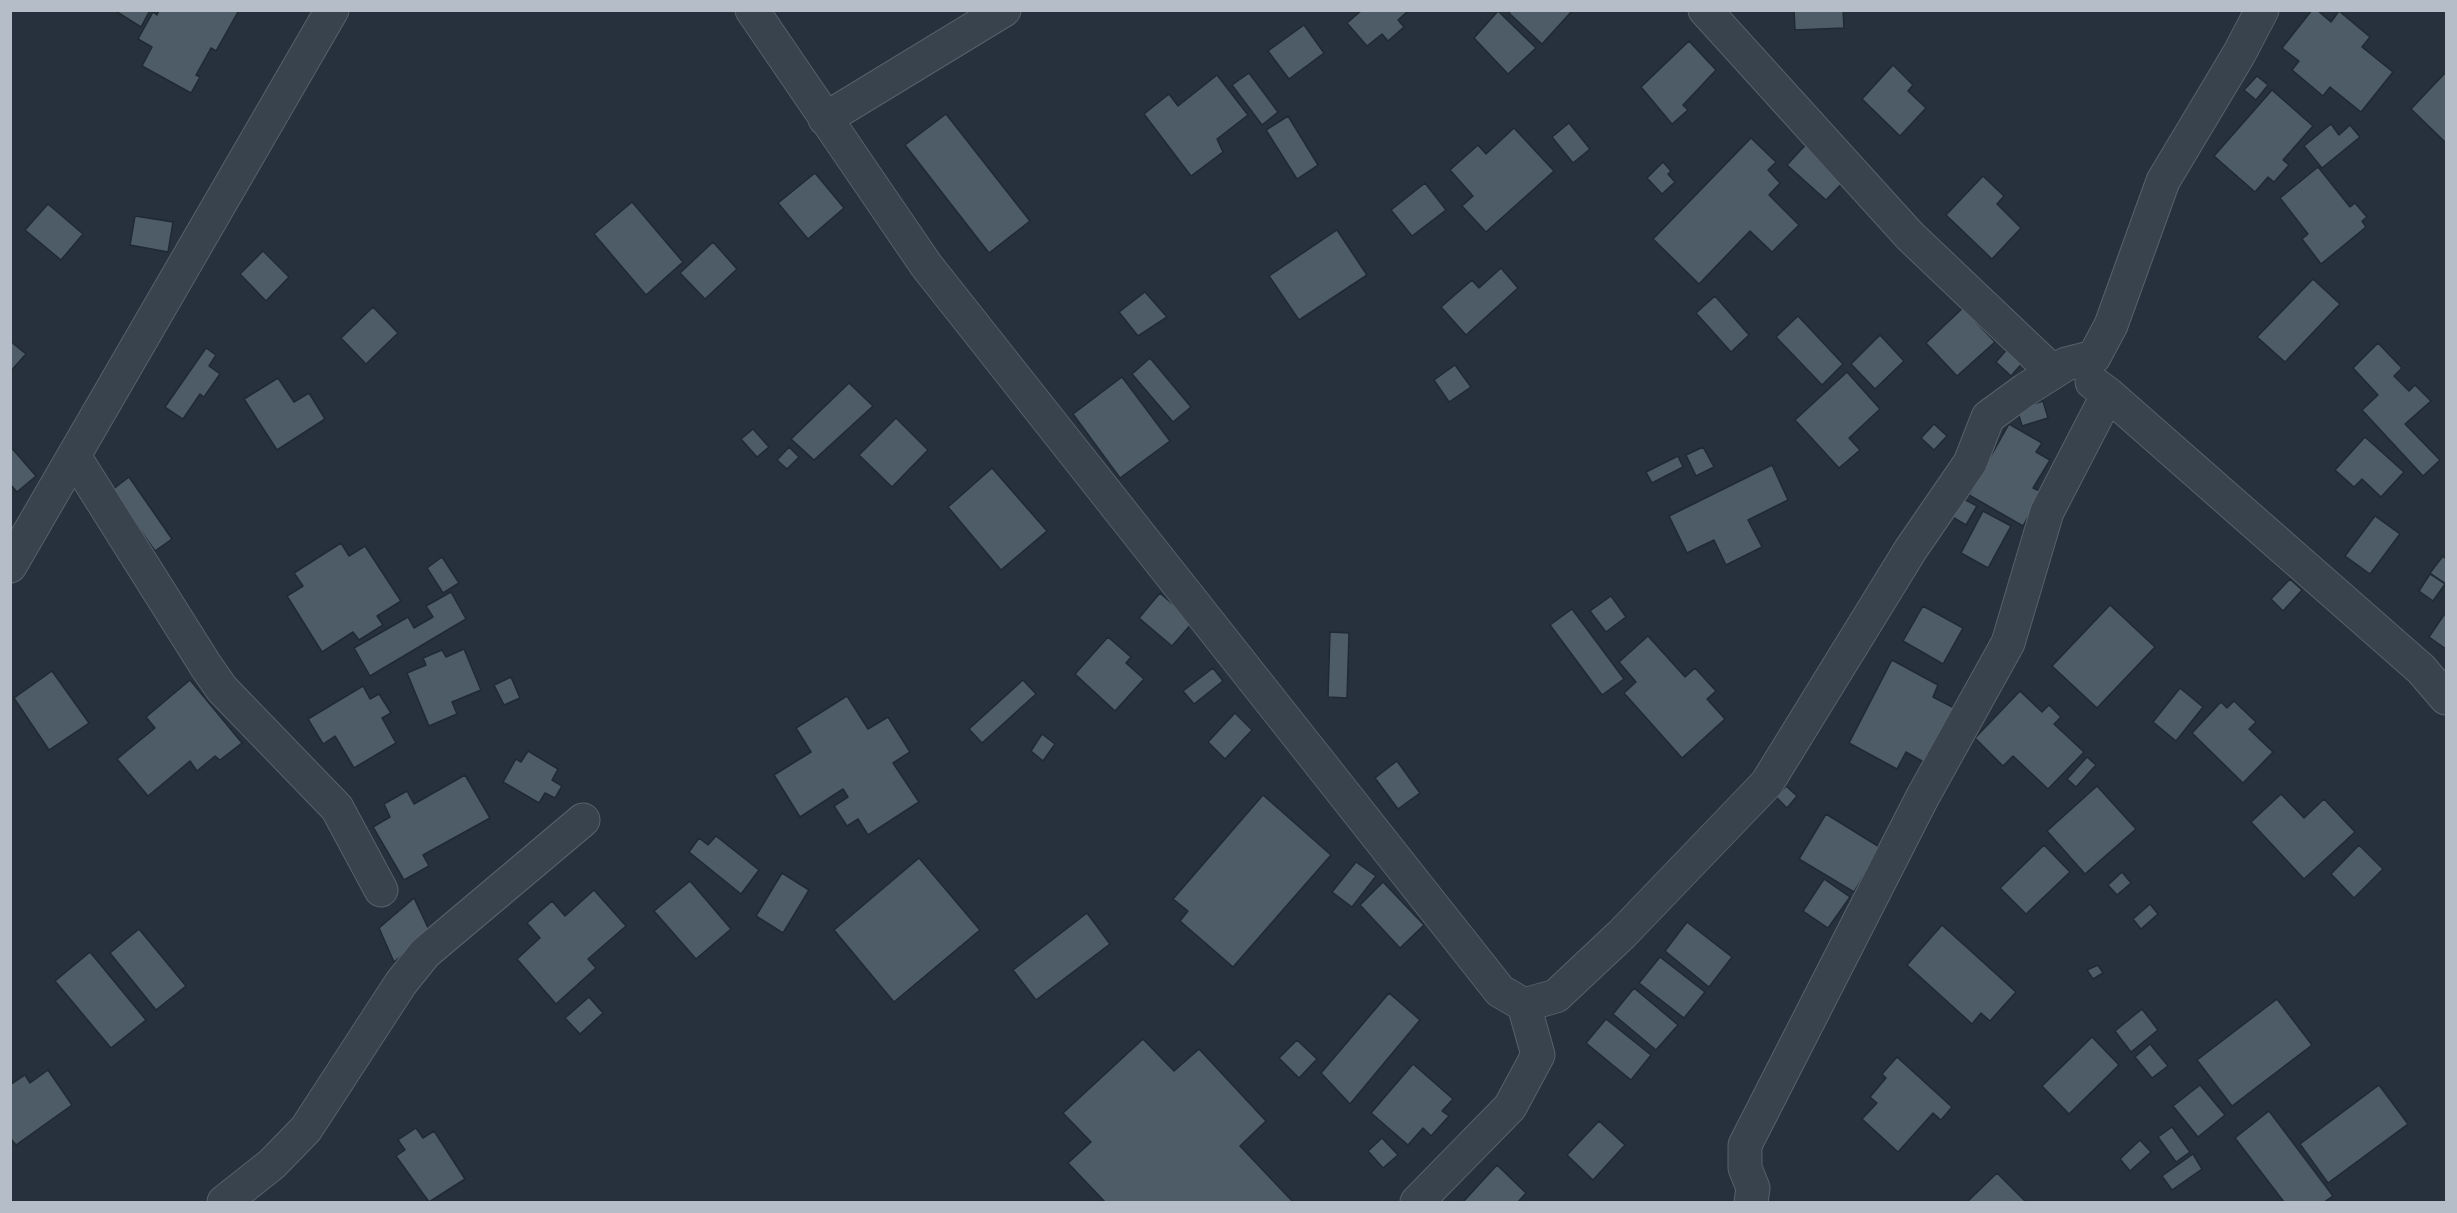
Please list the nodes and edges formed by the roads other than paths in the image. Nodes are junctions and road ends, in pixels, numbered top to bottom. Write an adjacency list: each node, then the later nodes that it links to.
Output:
1 (332, 10): 9 (street)
2 (752, 10): 6 (street)
3 (1004, 10): 6 (street)
4 (1705, 10): 7 (street)
5 (2262, 10): 7 (street)
6 (825, 119): 14 (street)
7 (2060, 368): 8 (street); 14 (street)
8 (2108, 394): 11 (street); 15 (street)
9 (74, 456): 10 (street); 13 (street)
10 (10, 566)
11 (2446, 698)
12 (583, 820): 16 (street)
13 (381, 890)
14 (1524, 1005): 17 (street)
15 (1757, 1198)
16 (224, 1203)
17 (1417, 1203)

